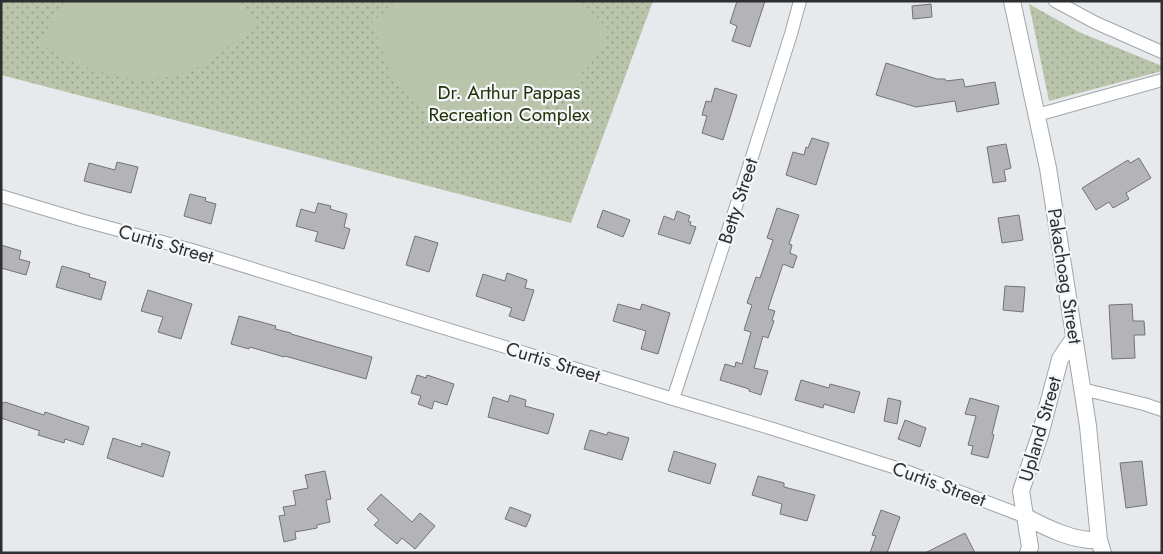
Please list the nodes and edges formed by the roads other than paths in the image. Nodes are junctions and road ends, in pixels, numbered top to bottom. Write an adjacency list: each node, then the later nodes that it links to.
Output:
1 (800, 1): 10 (street, Betty Street)
2 (1012, 1): 6 (street, Pakachoag Street)
3 (1056, 1): 4 (street)
4 (1162, 52)
5 (1162, 80): 6 (street)
6 (1037, 115): 8 (street, Pakachoag Street)
7 (1, 196): 10 (street, Curtis Street)
8 (1074, 338): 9 (street, Pakachoag Street); 12 (street, Upland Street)
9 (1082, 389): 11 (street); 13 (street, Pakachoag Street)
10 (673, 399): 12 (street, Curtis Street)
11 (1162, 410)
12 (1026, 517): 13 (street, Curtis Street); 14 (street, Upland Street)
13 (1101, 546)
14 (1028, 553)

